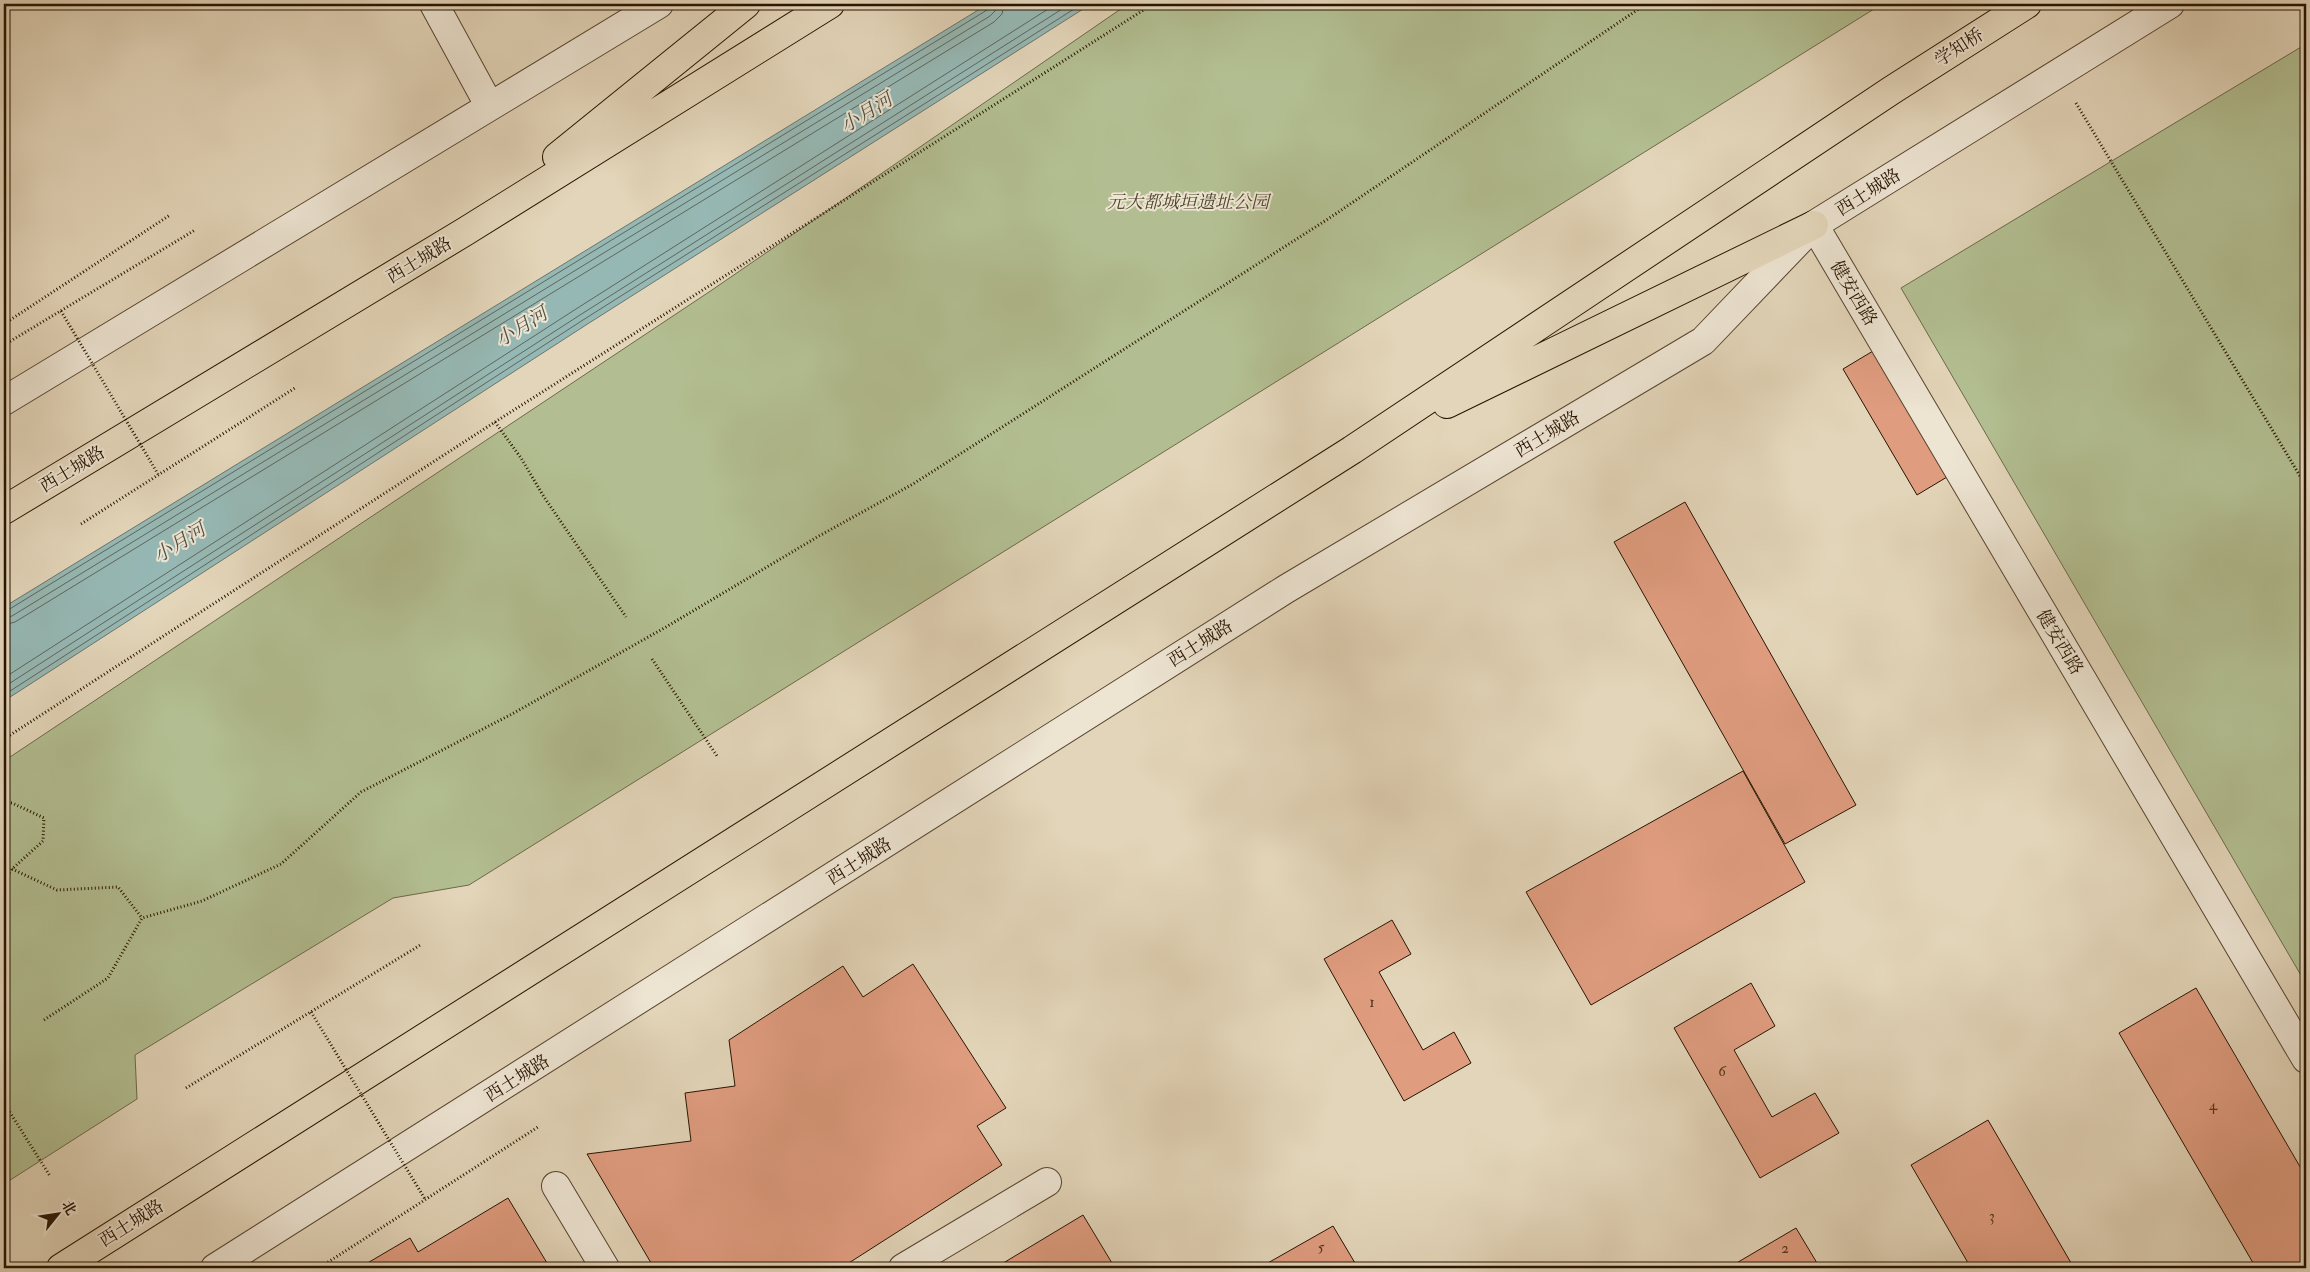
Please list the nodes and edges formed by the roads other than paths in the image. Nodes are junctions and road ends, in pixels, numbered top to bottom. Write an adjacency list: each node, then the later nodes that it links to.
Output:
1 (434, 4): 8 (street)
2 (659, 4): 8 (street)
3 (746, 4): 10 (highway)
4 (830, 4): 10 (highway, 西土城路)
5 (2027, 4): 7 (highway, 学知桥)
6 (2170, 4): 9 (street, 西土城路)
7 (1892, 90): 12 (highway, 西土城路)
8 (489, 105): 11 (street)
9 (1814, 225): 12 (highway); 14 (street, 健安西路); 18 (street, 西土城路)
10 (466, 231): 13 (highway, 西土城路)
11 (4, 401)
12 (1352, 450): 17 (highway, 西土城路)
13 (4, 510)
14 (2306, 1059)
15 (1047, 1182): 20 (street)
16 (556, 1186): 19 (street)
17 (60, 1268)
18 (216, 1268)
19 (605, 1268)
20 (903, 1268)

